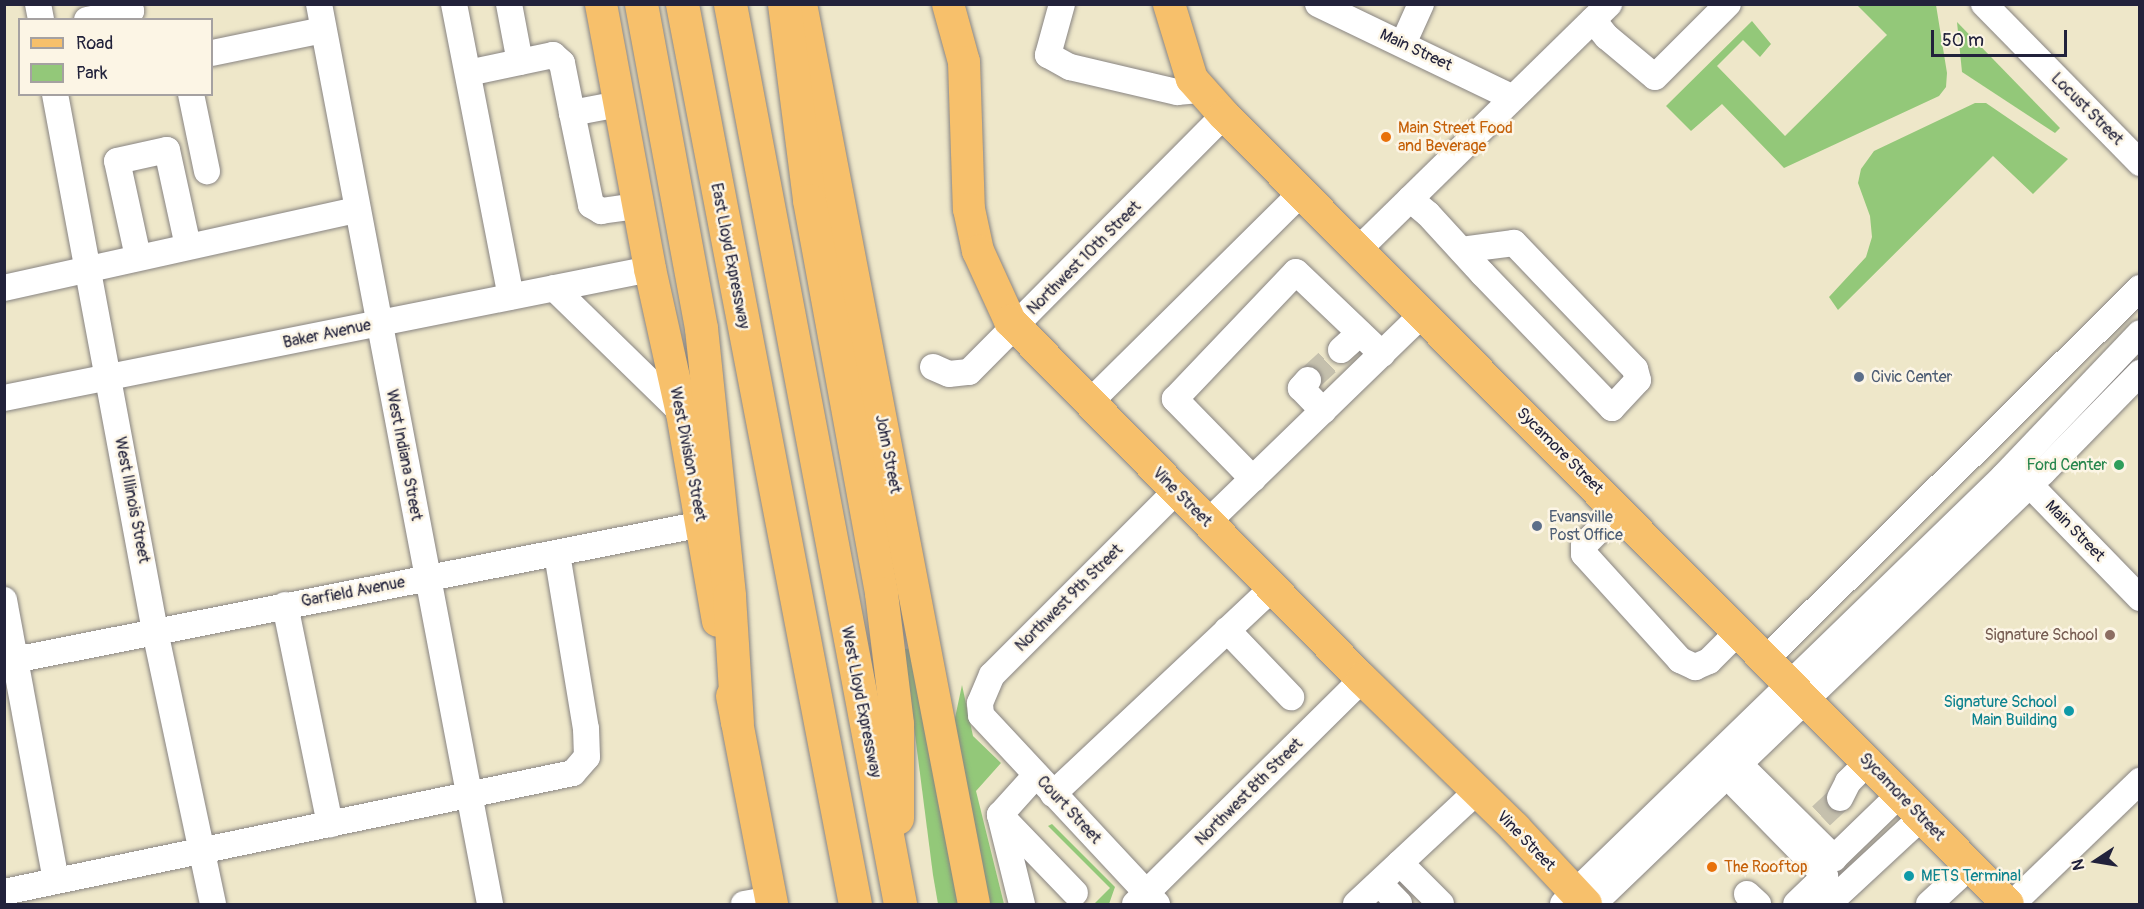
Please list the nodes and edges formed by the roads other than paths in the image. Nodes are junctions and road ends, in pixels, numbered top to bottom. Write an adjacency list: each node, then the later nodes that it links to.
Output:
1 (129, 4): 20 (street)
2 (454, 4): 24 (street)
3 (509, 4): 23 (street)
4 (601, 4): 29 (main road, West Division Street)
5 (641, 4): 85 (highway)
6 (682, 4): 108 (highway, East Lloyd Expressway)
7 (730, 4): 100 (highway, West Lloyd Expressway)
8 (784, 4): 100 (highway)
9 (801, 4): 109 (main road, John Street)
10 (948, 4): 50 (main road, Vine Street)
11 (1062, 4): 25 (street)
12 (1169, 4): 25 (main road, Sycamore Street)
13 (1318, 4): 19 (street, Main Street)
14 (1421, 4): 21 (street)
15 (1728, 4): 18 (street)
16 (1984, 4): 32 (street, Locust Street)
17 (322, 11): 22 (street); 37 (street, West Indiana Street)
18 (1601, 12): 28 (street)
19 (1361, 14): 21 (street, Main Street)
20 (97, 18)
21 (1403, 44): 28 (street, Main Street)
22 (213, 53)
23 (520, 62): 24 (street); 30 (street)
24 (468, 73): 47 (street)
25 (1202, 90): 31 (main road, Sycamore Street)
26 (55, 96): 42 (street, West Illinois Street)
27 (190, 96): 33 (street)
28 (1513, 98): 35 (street)
29 (619, 104): 30 (street); 36 (main road, West Division Street)
30 (572, 113): 36 (street)
31 (1224, 115): 34 (main road, Sycamore Street); 50 (street, Northwest 10th Street)
32 (2139, 163)
33 (207, 171)
34 (1302, 192): 39 (main road, Sycamore Street); 60 (street)
35 (1410, 200): 39 (street); 40 (street)
36 (638, 207): 43 (main road, West Division Street)
37 (357, 210): 38 (street); 49 (street, West Indiana Street)
38 (188, 246): 41 (street); 41 (street)
39 (1359, 249): 48 (main road, Sycamore Street)
40 (1461, 250): 40 (street)
41 (138, 257): 42 (street)
42 (87, 268): 44 (street); 57 (street, West Illinois Street)
43 (650, 269): 45 (street, Baker Avenue); 62 (main road, West Division Street)
44 (4, 288)
45 (554, 288): 47 (street, Baker Avenue); 62 (street)
46 (2139, 288): 79 (street)
47 (511, 297): 49 (street, Baker Avenue)
48 (1423, 314): 54 (street); 67 (main road, Sycamore Street)
49 (378, 323): 57 (street, Baker Avenue); 71 (street, West Indiana Street)
50 (1015, 326): 55 (street, Northwest 10th Street); 60 (main road, Vine Street)
51 (1360, 333): 53 (street); 54 (street); 64 (street)
52 (2139, 333): 63 (street)
53 (1341, 350)
54 (1382, 354): 61 (street)
55 (933, 367)
56 (2139, 373): 65 (street)
57 (108, 378): 59 (street, Baker Avenue); 77 (street, West Illinois Street)
58 (1308, 380): 61 (street)
59 (4, 398)
60 (1089, 403): 66 (main road, Vine Street)
61 (1323, 411): 64 (street)
62 (682, 413): 69 (main road, West Division Street)
63 (2004, 476): 65 (street, Main Street); 82 (street)
64 (1252, 479): 68 (street)
65 (2029, 484): 73 (street, Main Street); 82 (street)
66 (1176, 491): 68 (main road, Vine Street); 84 (street, Northwest 9th Street)
67 (1618, 511): 78 (main road, Sycamore Street); 78 (street)
68 (1207, 522): 72 (main road, Vine Street)
69 (702, 524): 70 (street, Garfield Avenue); 85 (main road, West Division Street)
70 (557, 553): 71 (street, Garfield Avenue); 91 (street)
71 (426, 578): 75 (street, Garfield Avenue); 91 (street, West Indiana Street)
72 (1272, 588): 76 (street); 81 (main road, Vine Street)
73 (2139, 598)
74 (4, 600): 80 (street)
75 (285, 606): 77 (street, Garfield Avenue); 94 (street)
76 (1227, 630): 83 (street); 88 (street)
77 (155, 631): 80 (street, Garfield Avenue); 95 (street, West Illinois Street)
78 (1738, 632): 79 (main road, Sycamore Street)
79 (1766, 659): 82 (main road, Sycamore Street)
80 (10, 661): 98 (street)
81 (1362, 679): 89 (main road, Vine Street); 103 (street, Northwest 8th Street)
82 (1797, 691): 86 (street); 90 (main road, Sycamore Street); 104 (street)
83 (1291, 697)
84 (981, 715): 88 (street, Court Street)
85 (737, 722): 105 (main road, West Division Street)
86 (1733, 769): 90 (street); 104 (street); 114 (street)
87 (2139, 781): 117 (street)
88 (1045, 784): 92 (street); 103 (street, Court Street)
89 (1477, 791): 96 (street); 104 (main road, Vine Street)
90 (1900, 794): 93 (main road, Sycamore Street)
91 (468, 795): 94 (street); 107 (street, West Indiana Street)
92 (1000, 815): 102 (street); 110 (street)
93 (1922, 817): 97 (main road, Sycamore Street); 115 (street)
94 (330, 824): 95 (street)
95 (201, 853): 98 (street); 106 (street, West Illinois Street)
96 (1400, 863): 99 (street); 113 (street)
97 (1970, 866): 116 (street); 117 (main road, Sycamore Street)
98 (56, 880): 101 (street)
99 (1379, 883): 111 (street); 112 (street)
100 (897, 889)
101 (4, 892)
102 (1075, 893)
103 (1146, 901)
104 (1579, 902)
105 (762, 903)
106 (213, 904)
107 (490, 904)
108 (855, 904)
109 (974, 904)
110 (1022, 904)
111 (1356, 904)
112 (1399, 904)
113 (1441, 904)
114 (1796, 904)
115 (1828, 904)
116 (1929, 904)
117 (2010, 904)

